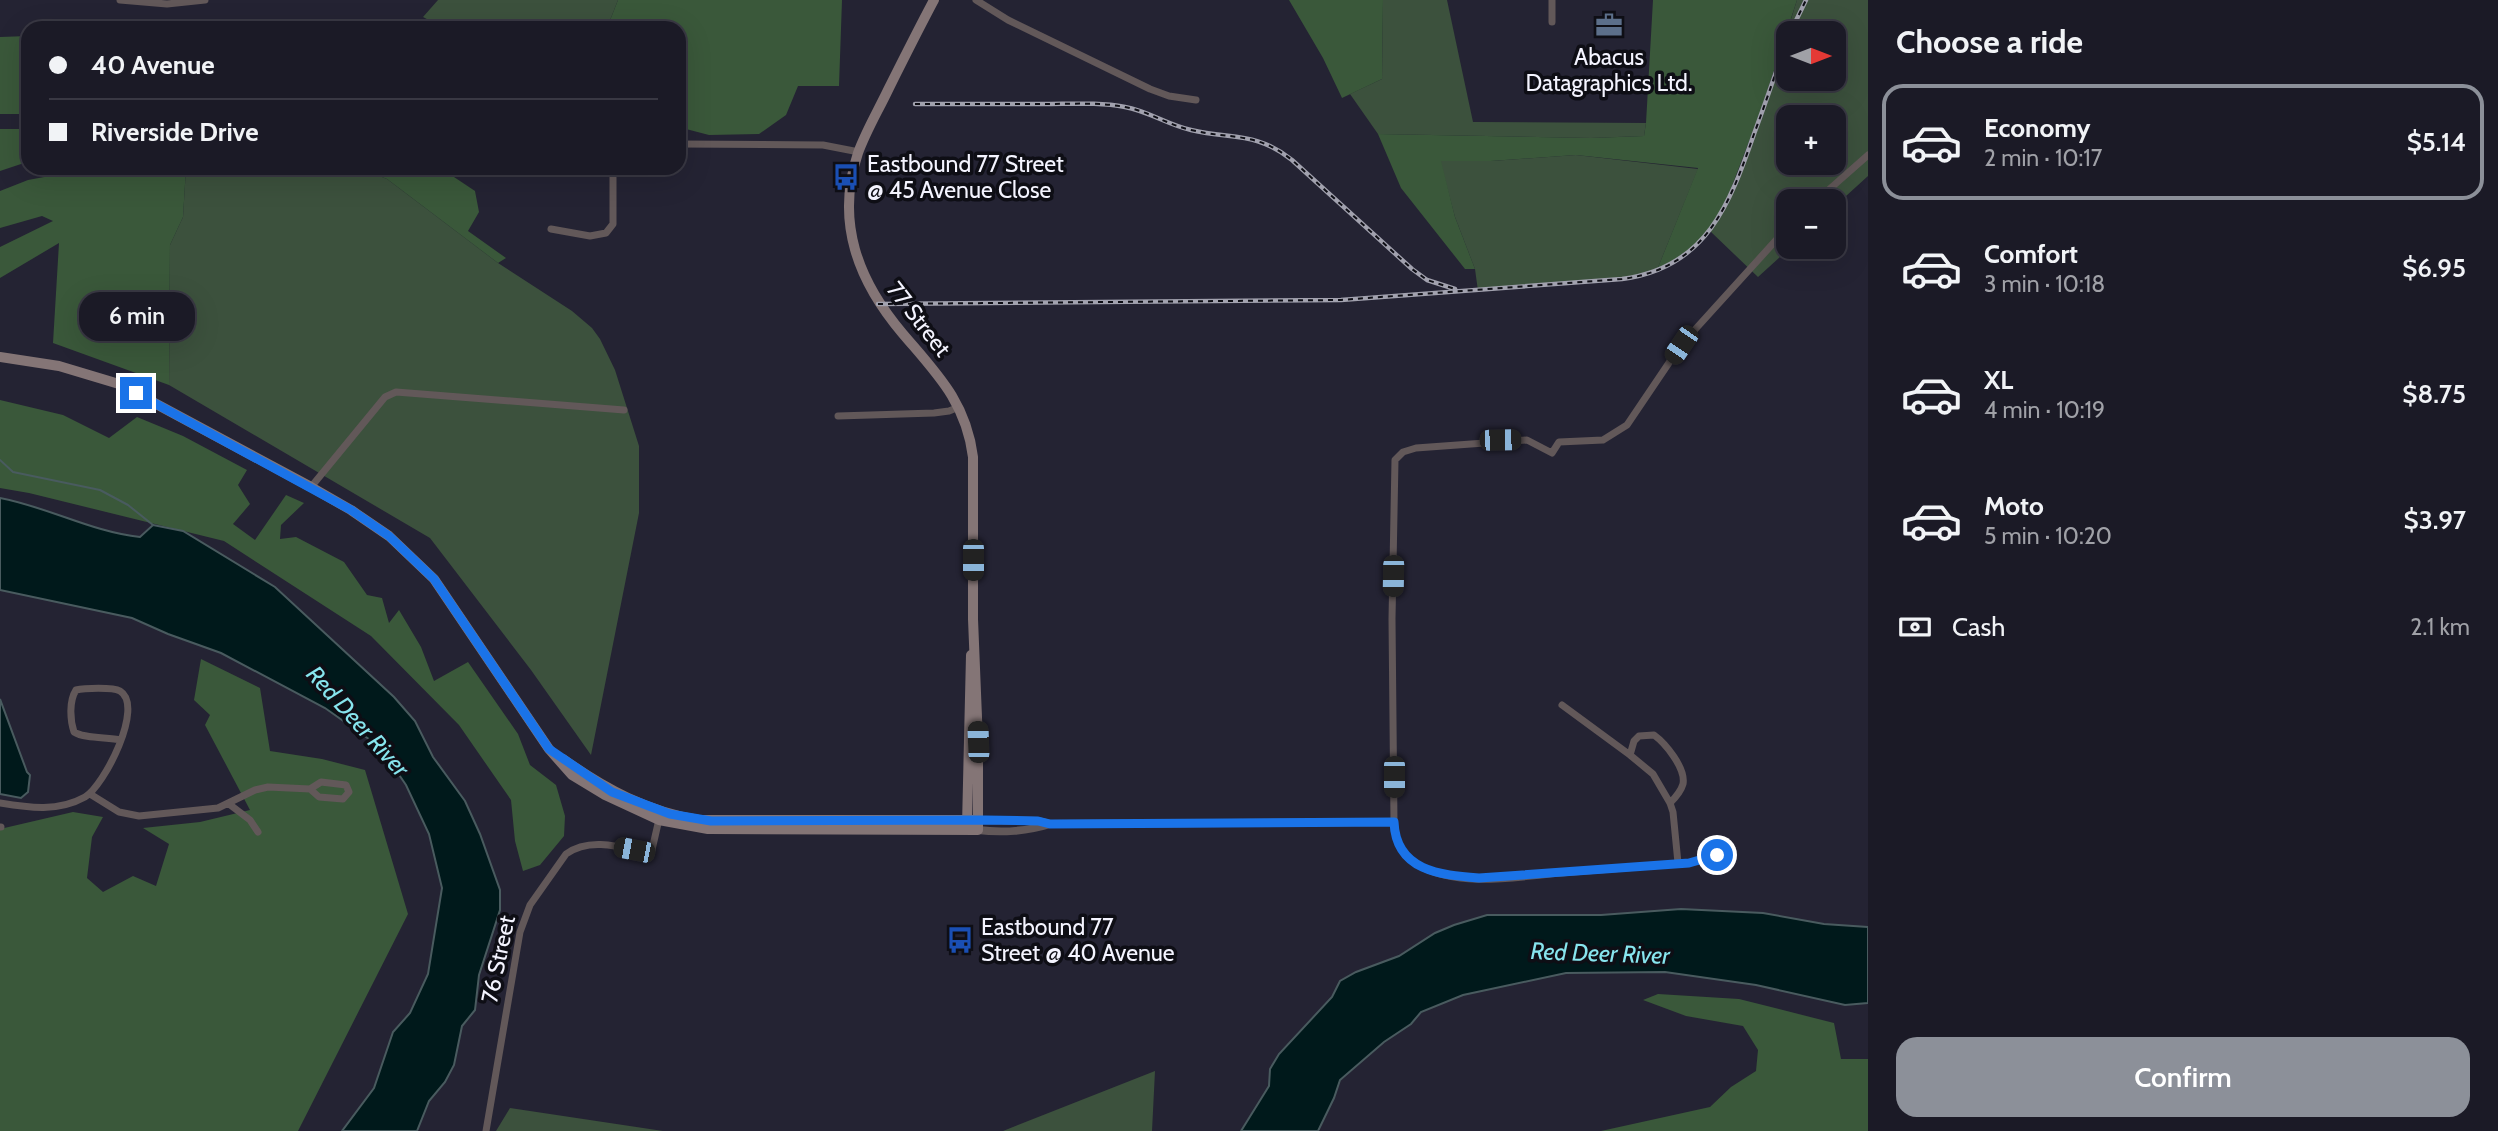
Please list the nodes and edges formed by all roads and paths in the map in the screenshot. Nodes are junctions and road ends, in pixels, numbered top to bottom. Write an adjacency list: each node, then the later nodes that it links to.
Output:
1 (120, 0): 2 (street)
2 (205, 0)
3 (934, 0): 9 (main road, 77 Street)
4 (976, 0): 7 (street)
5 (1552, 0): 6 (street)
6 (1552, 22)
7 (1196, 100)
8 (686, 145): 9 (street)
9 (859, 152): 16 (main road, 77 Street)
10 (1868, 155): 12 (street)
11 (615, 175): 13 (street)
12 (1830, 189)
13 (551, 229)
14 (1776, 240): 29 (street)
15 (0, 357): 19 (main road)
16 (959, 407): 18 (street); 30 (main road, 77 Street)
17 (624, 410): 19 (street)
18 (838, 416)
19 (311, 487): 28 (main road)
20 (1562, 705): 22 (street)
21 (121, 740): 21 (street); 24 (street)
22 (1630, 755): 26 (street); 26 (street)
23 (310, 789): 23 (street); 27 (street)
24 (90, 794): 25 (street); 27 (street)
25 (0, 803)
26 (1670, 803): 33 (street)
27 (229, 804): 31 (street)
28 (660, 816): 30 (main road); 34 (street, 76 Street)
29 (1394, 822): 30 (street); 33 (street)
30 (972, 825)
31 (258, 832)
32 (1717, 855): 33 (street)
33 (1678, 863)
34 (486, 1131)

